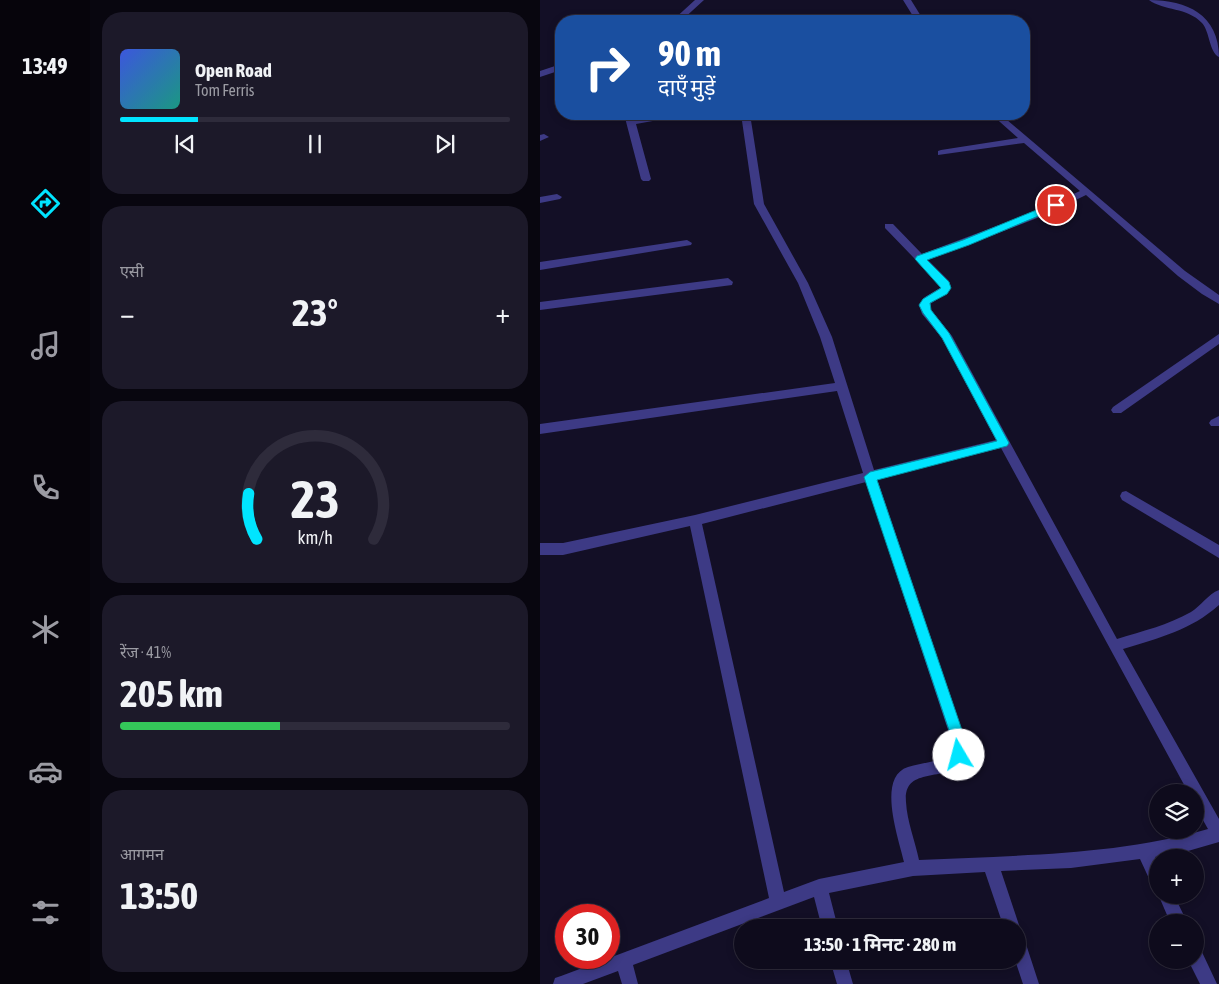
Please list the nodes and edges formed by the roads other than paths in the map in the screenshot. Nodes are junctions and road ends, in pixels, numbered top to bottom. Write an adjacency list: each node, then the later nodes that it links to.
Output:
1 (700, 0): 4 (street)
2 (907, 0): 5 (street)
3 (1153, 0): 6 (street)
4 (683, 15)
5 (916, 15)
6 (1219, 54)
7 (555, 69): 8 (street)
8 (540, 74)
9 (631, 120): 14 (street)
10 (746, 120): 26 (street)
11 (1002, 120): 12 (street)
12 (1027, 140): 13 (street); 15 (street)
13 (941, 153)
14 (646, 179)
15 (1087, 191): 20 (street); 23 (street)
16 (557, 197): 17 (street)
17 (540, 200)
18 (889, 226): 20 (street)
19 (687, 244): 21 (street)
20 (920, 259): 29 (street)
21 (540, 266)
22 (728, 282): 24 (street)
23 (1219, 300)
24 (540, 306)
25 (1219, 338): 27 (street)
26 (841, 386): 28 (street); 30 (street)
27 (1116, 410)
28 (540, 429)
29 (1004, 443): 30 (street); 36 (street)
30 (870, 477): 32 (street); 41 (street)
31 (1126, 496): 34 (street)
32 (695, 520): 33 (street); 43 (street)
33 (540, 549)
34 (1219, 552)
35 (1219, 596): 36 (street)
36 (1114, 646): 37 (street)
37 (1219, 834): 38 (street)
38 (1144, 851): 39 (street); 40 (street)
39 (1149, 861)
40 (991, 865): 41 (street); 45 (street)
41 (913, 868): 42 (street)
42 (819, 887): 43 (street); 44 (street)
43 (778, 904): 46 (street)
44 (828, 919)
45 (1009, 919)
46 (623, 961): 50 (street); 51 (street)
47 (840, 969): 52 (street)
48 (1026, 969): 53 (street)
49 (1202, 969): 54 (street)
50 (561, 984)
51 (630, 984)
52 (844, 984)
53 (1031, 984)
54 (1209, 984)

